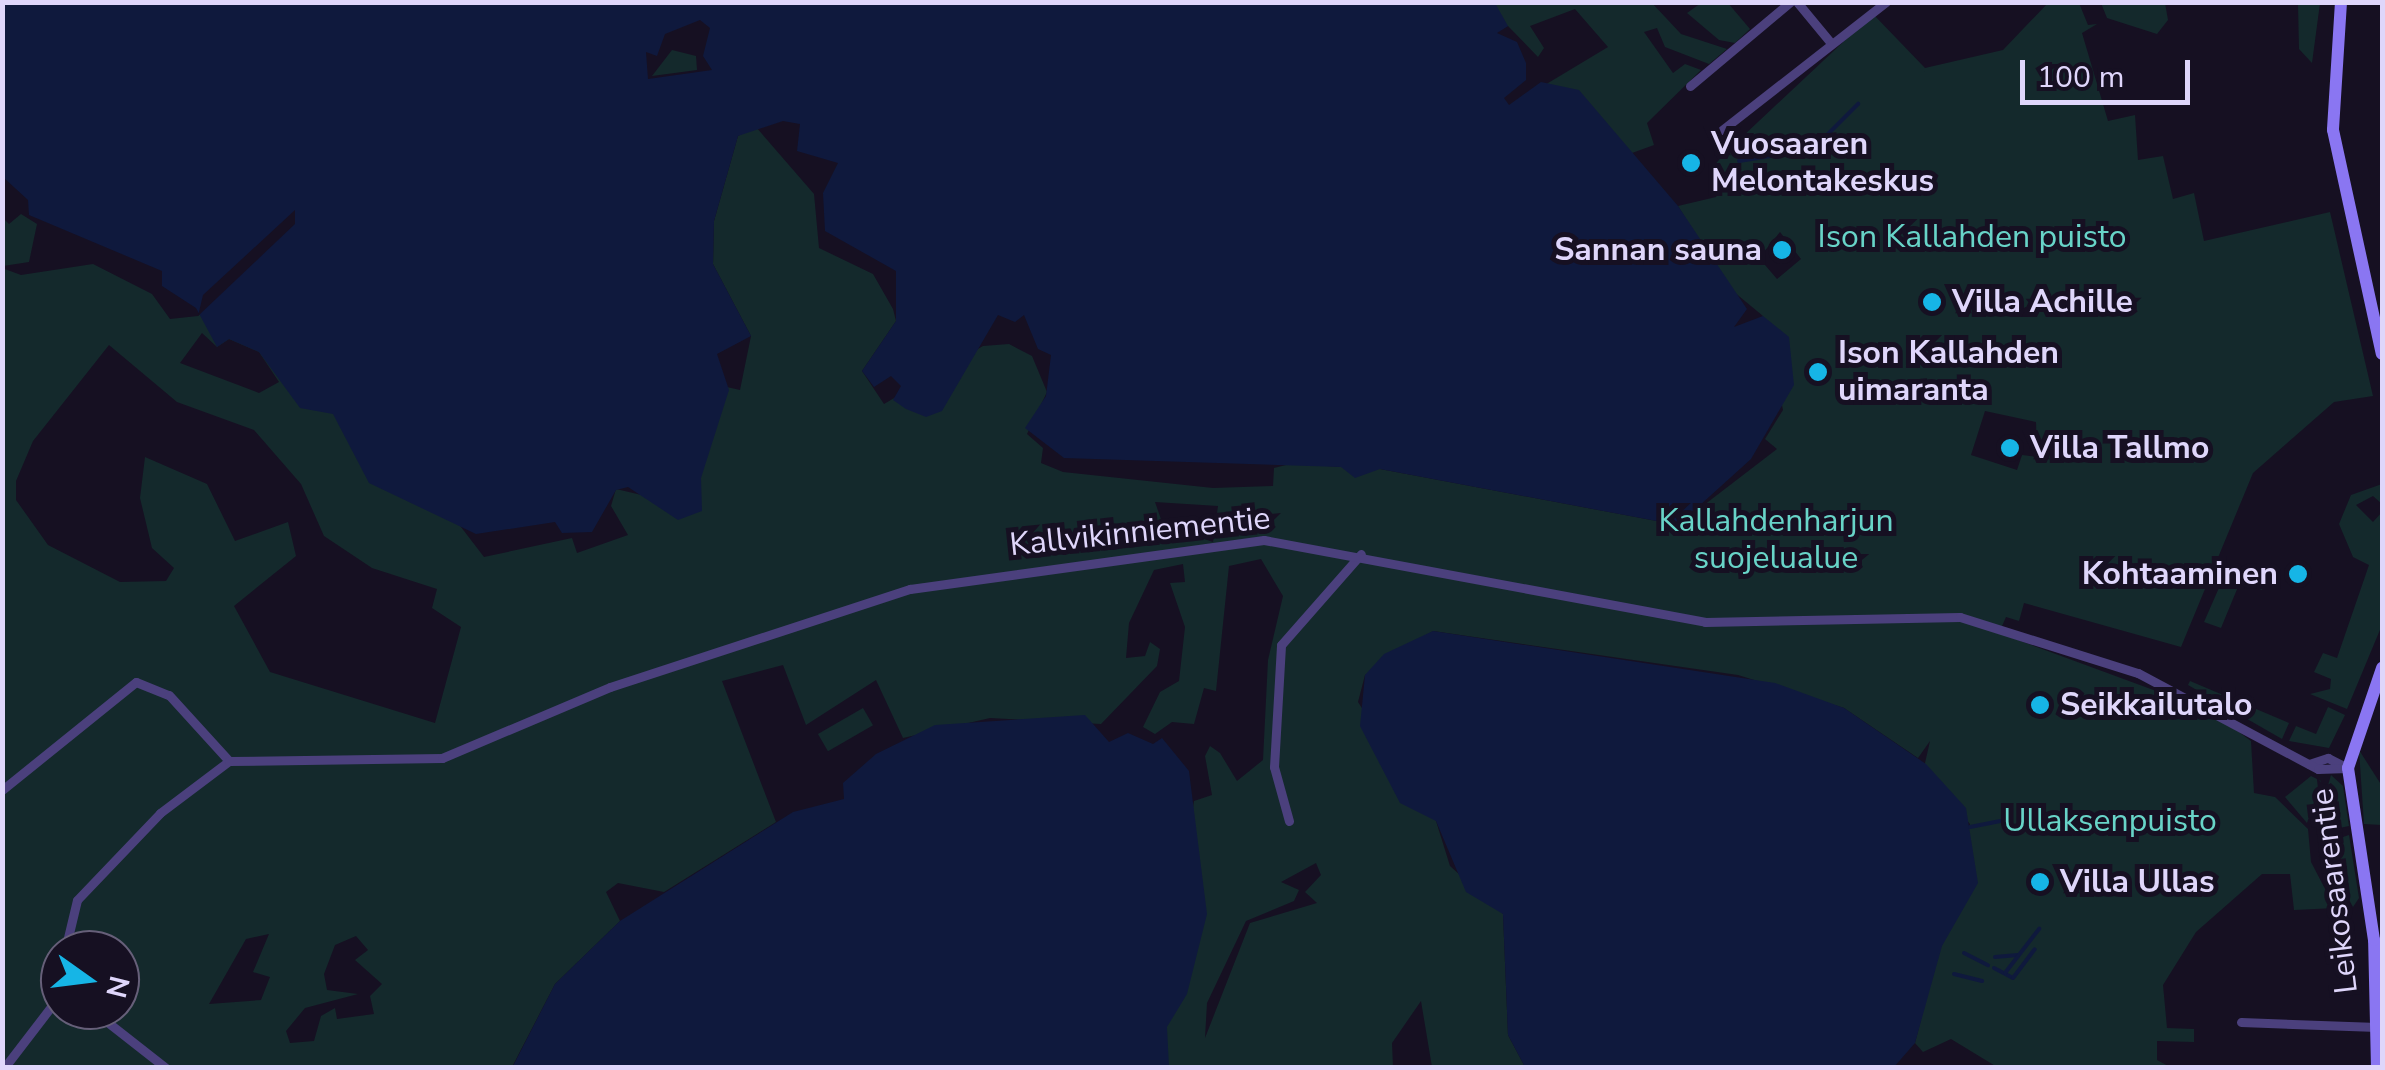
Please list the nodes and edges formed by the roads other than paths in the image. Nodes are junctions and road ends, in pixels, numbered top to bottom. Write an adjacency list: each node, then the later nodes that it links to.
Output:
1 (1793, 2): 4 (street); 5 (street)
2 (1886, 2): 4 (street)
3 (2342, 2): 7 (street)
4 (1831, 43): 6 (street)
5 (1690, 86)
6 (1722, 130)
7 (2382, 354)
8 (1361, 554): 10 (street, Kallvikinniementie); 11 (street, Kallvikinniementie); 13 (street)
9 (2382, 668): 11 (street)
10 (229, 761): 12 (street); 14 (street)
11 (2348, 768): 17 (street, Leikosaarentie)
12 (2, 790)
13 (1289, 821)
14 (69, 930)
15 (40, 1021): 19 (street)
16 (2241, 1022): 17 (street)
17 (2377, 1027): 21 (street, Leikosaarentie)
18 (118, 1030): 20 (street)
19 (4, 1068)
20 (166, 1068)
21 (2377, 1068)

